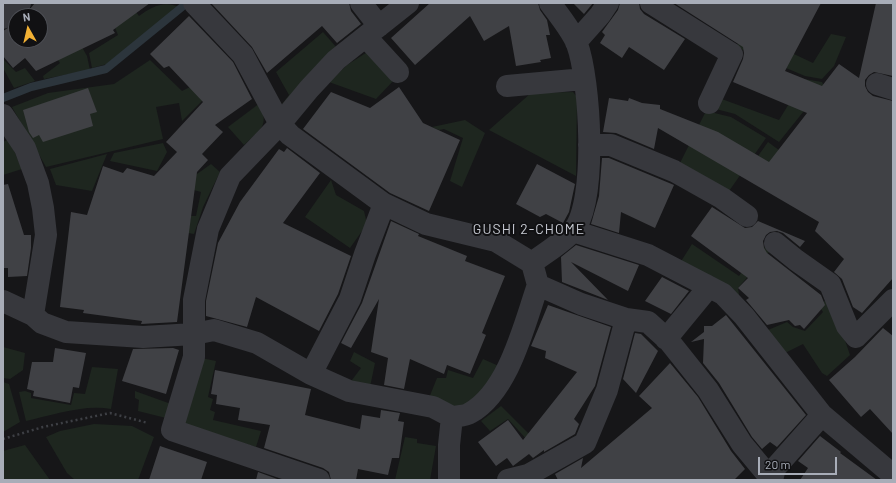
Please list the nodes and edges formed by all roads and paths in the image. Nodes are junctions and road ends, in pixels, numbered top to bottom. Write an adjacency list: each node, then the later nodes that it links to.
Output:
1 (20, 3): 8 (street)
2 (362, 3): 9 (street)
3 (408, 3): 9 (street)
4 (550, 3): 10 (street)
5 (608, 3): 10 (street)
6 (651, 3): 14 (street)
7 (196, 4): 16 (street)
8 (3, 18)
9 (372, 31): 11 (street); 16 (street)
10 (576, 42): 12 (street)
11 (398, 72)
12 (584, 79): 13 (street); 17 (street)
13 (507, 86)
14 (709, 103)
15 (3, 115): 27 (street)
16 (280, 124): 18 (street); 29 (street)
17 (589, 145): 19 (street); 20 (street)
18 (384, 204): 22 (street); 31 (street)
19 (747, 216)
20 (573, 231): 22 (street); 24 (street)
21 (775, 243): 25 (street)
22 (532, 263): 23 (street)
23 (538, 285): 28 (street); 33 (street)
24 (706, 285): 30 (street); 32 (street)
25 (893, 300)
26 (3, 301): 27 (street)
27 (33, 315): 29 (street)
28 (626, 319): 30 (street); 39 (street)
29 (194, 334): 31 (street); 34 (street)
30 (666, 339): 40 (street)
31 (311, 374): 33 (street)
32 (822, 415): 36 (street); 40 (street)
33 (452, 417): 38 (street)
34 (172, 430): 35 (path); 37 (street)
35 (3, 440)
36 (893, 475)
37 (319, 480)
38 (449, 480)
39 (508, 480)
40 (772, 480)

